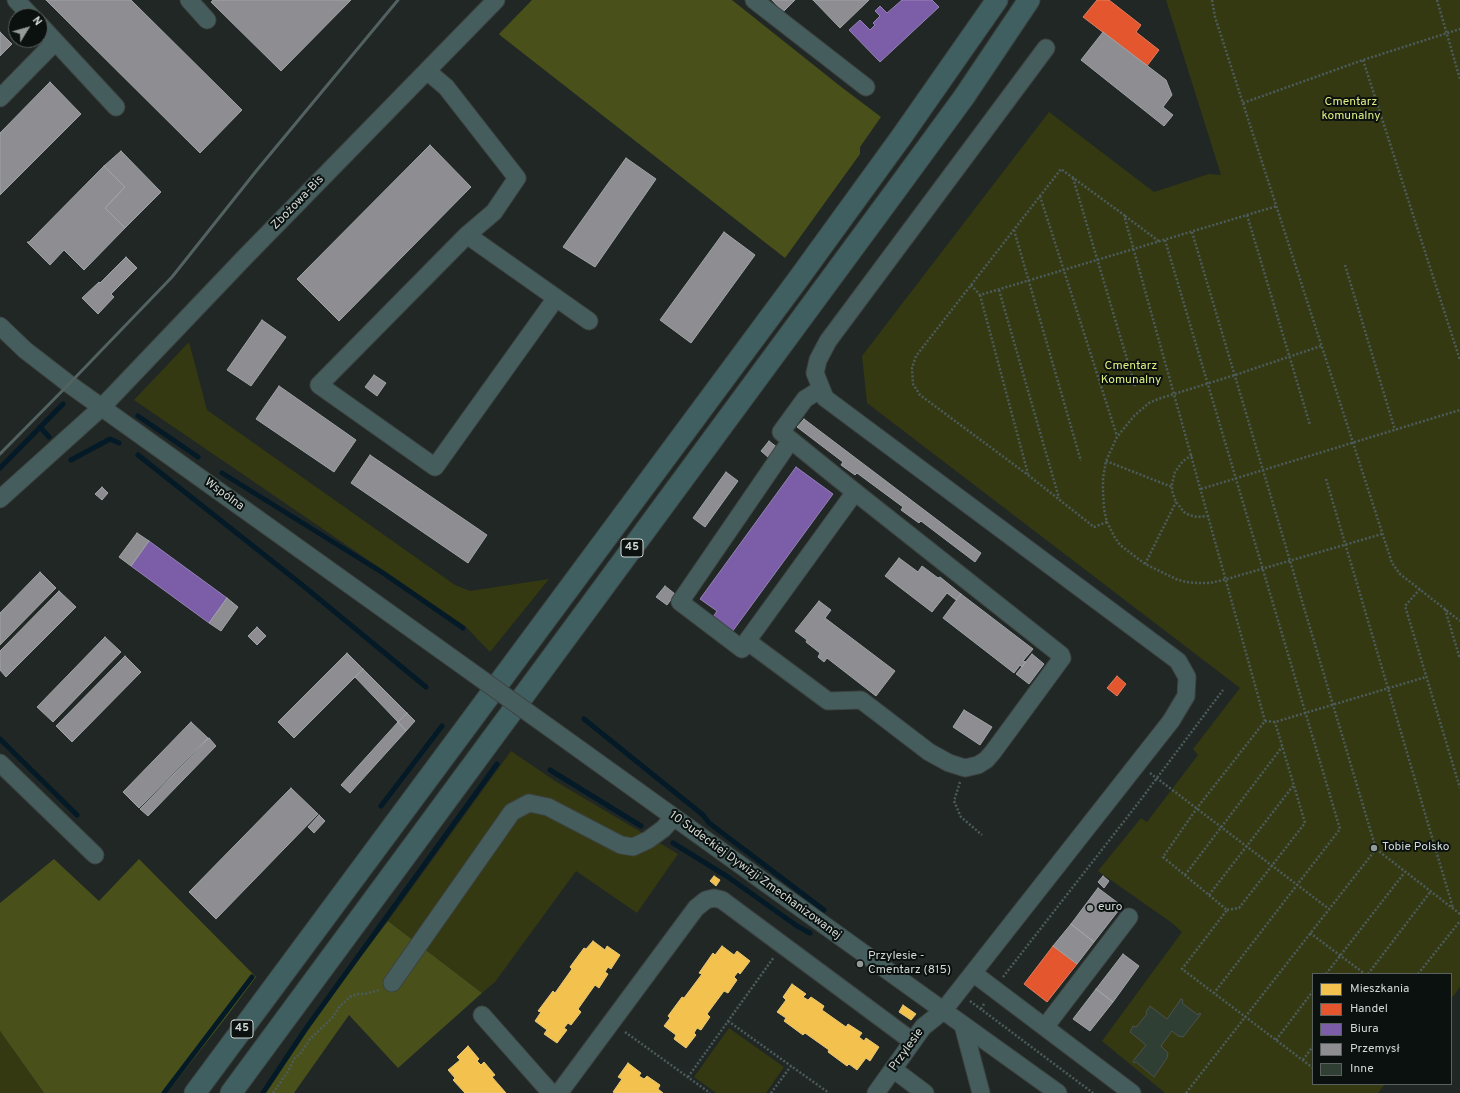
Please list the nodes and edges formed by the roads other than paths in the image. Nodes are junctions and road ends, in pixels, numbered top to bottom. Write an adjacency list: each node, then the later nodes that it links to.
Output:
1 (16, 0): 7 (street)
2 (188, 0): 8 (street)
3 (496, 0): 12 (street, Zbożowa-Bis)
4 (754, 0): 13 (street)
5 (997, 0): 39 (main road, 45)
6 (1029, 0): 40 (main road, 45)
7 (24, 8)
8 (207, 20)
9 (48, 34): 10 (street)
10 (55, 42): 14 (street); 15 (street)
11 (1046, 48): 20 (street)
12 (427, 71): 16 (street); 21 (street, Zbożowa-Bis)
13 (866, 87)
14 (0, 98)
15 (116, 107)
16 (467, 235): 17 (street); 17 (street)
17 (556, 298): 18 (street)
18 (589, 321)
19 (0, 326): 21 (street, Wspólna)
20 (821, 389): 22 (street); 31 (street, Przylesie)
21 (102, 407): 24 (street, Zbożowa-Bis); 26 (street, Wspólna)
22 (791, 440): 23 (street); 25 (street)
23 (855, 492): 25 (street); 25 (street)
24 (0, 499)
25 (747, 641)
26 (452, 658): 28 (street, 10 Sudeckiej Dywizji Zmechanizowanej, bridge)
27 (0, 763): 29 (street)
28 (674, 817): 32 (street); 33 (street, 10 Sudeckiej Dywizji Zmechanizowanej)
29 (95, 855)
30 (1129, 916): 36 (street)
31 (973, 973): 33 (street, Przylesie); 36 (street)
32 (392, 983)
33 (943, 1011): 35 (street, 10 Sudeckiej Dywizji Zmechanizowanej); 37 (street, Przylesie)
34 (482, 1015): 41 (street)
35 (963, 1025): 45 (street); 46 (street, 10 Sudeckiej Dywizji Zmechanizowanej)
36 (1045, 1027): 47 (street)
37 (912, 1042): 38 (street, Przylesie); 42 (street)
38 (893, 1069): 43 (street, Przylesie); 44 (street)
39 (195, 1093)
40 (230, 1093)
41 (551, 1093)
42 (559, 1093)
43 (876, 1093)
44 (925, 1093)
45 (981, 1093)
46 (1058, 1093)
47 (1132, 1093)

